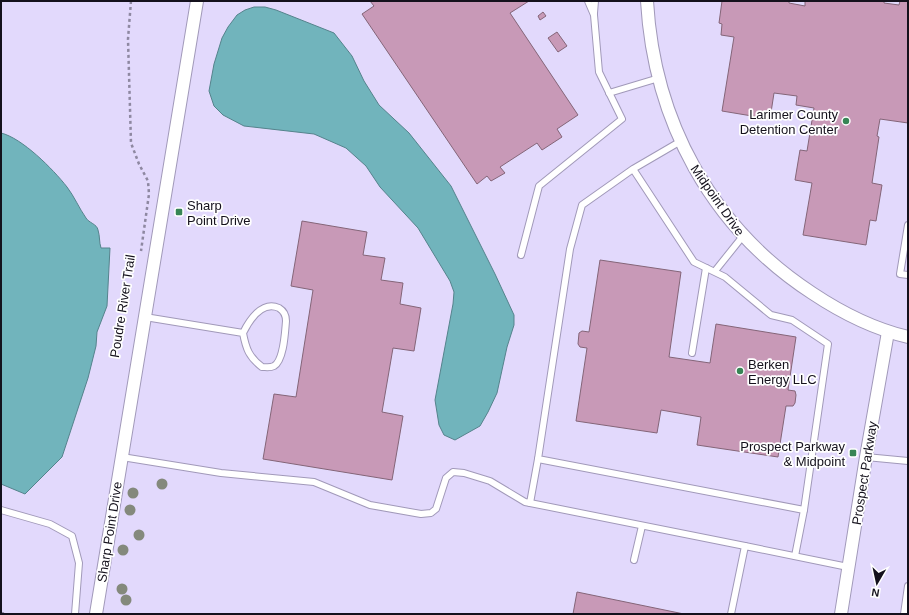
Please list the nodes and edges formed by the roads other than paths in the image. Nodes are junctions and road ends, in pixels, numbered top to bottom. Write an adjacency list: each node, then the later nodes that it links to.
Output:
1 (197, 1): 16 (street, Sharp Point Drive)
2 (588, 1): 5 (lane)
3 (595, 1): 5 (lane)
4 (647, 1): 6 (street, Midpoint Drive)
5 (594, 15): 7 (lane)
6 (659, 78): 7 (lane); 8 (street, Midpoint Drive)
7 (609, 93): 12 (lane)
8 (681, 141): 9 (lane); 11 (street, Midpoint Drive)
9 (633, 169): 13 (lane); 23 (lane)
10 (908, 225): 15 (lane)
11 (743, 236): 14 (lane); 17 (street, Midpoint Drive)
12 (521, 255)
13 (706, 268): 14 (lane); 20 (lane)
14 (715, 271): 27 (lane)
15 (908, 276)
16 (145, 318): 18 (lane); 22 (street, Sharp Point Drive)
17 (888, 332): 19 (street, Midpoint Drive); 21 (street, Prospect Parkway)
18 (243, 334): 18 (lane)
19 (908, 337)
20 (692, 353)
21 (866, 456): 24 (lane); 32 (street, Prospect Parkway)
22 (122, 457): 25 (lane); 35 (street, Sharp Point Drive)
23 (538, 459): 25 (lane); 27 (lane)
24 (908, 462)
25 (530, 503): 28 (lane)
26 (1, 510): 34 (lane)
27 (804, 510): 30 (lane)
28 (642, 526): 29 (lane); 31 (lane)
29 (745, 546): 30 (lane); 36 (lane)
30 (795, 556): 32 (lane)
31 (634, 560)
32 (848, 567): 37 (street, Prospect Parkway)
33 (908, 586): 38 (lane)
34 (75, 614)
35 (96, 614)
36 (731, 614)
37 (840, 614)
38 (904, 614)

